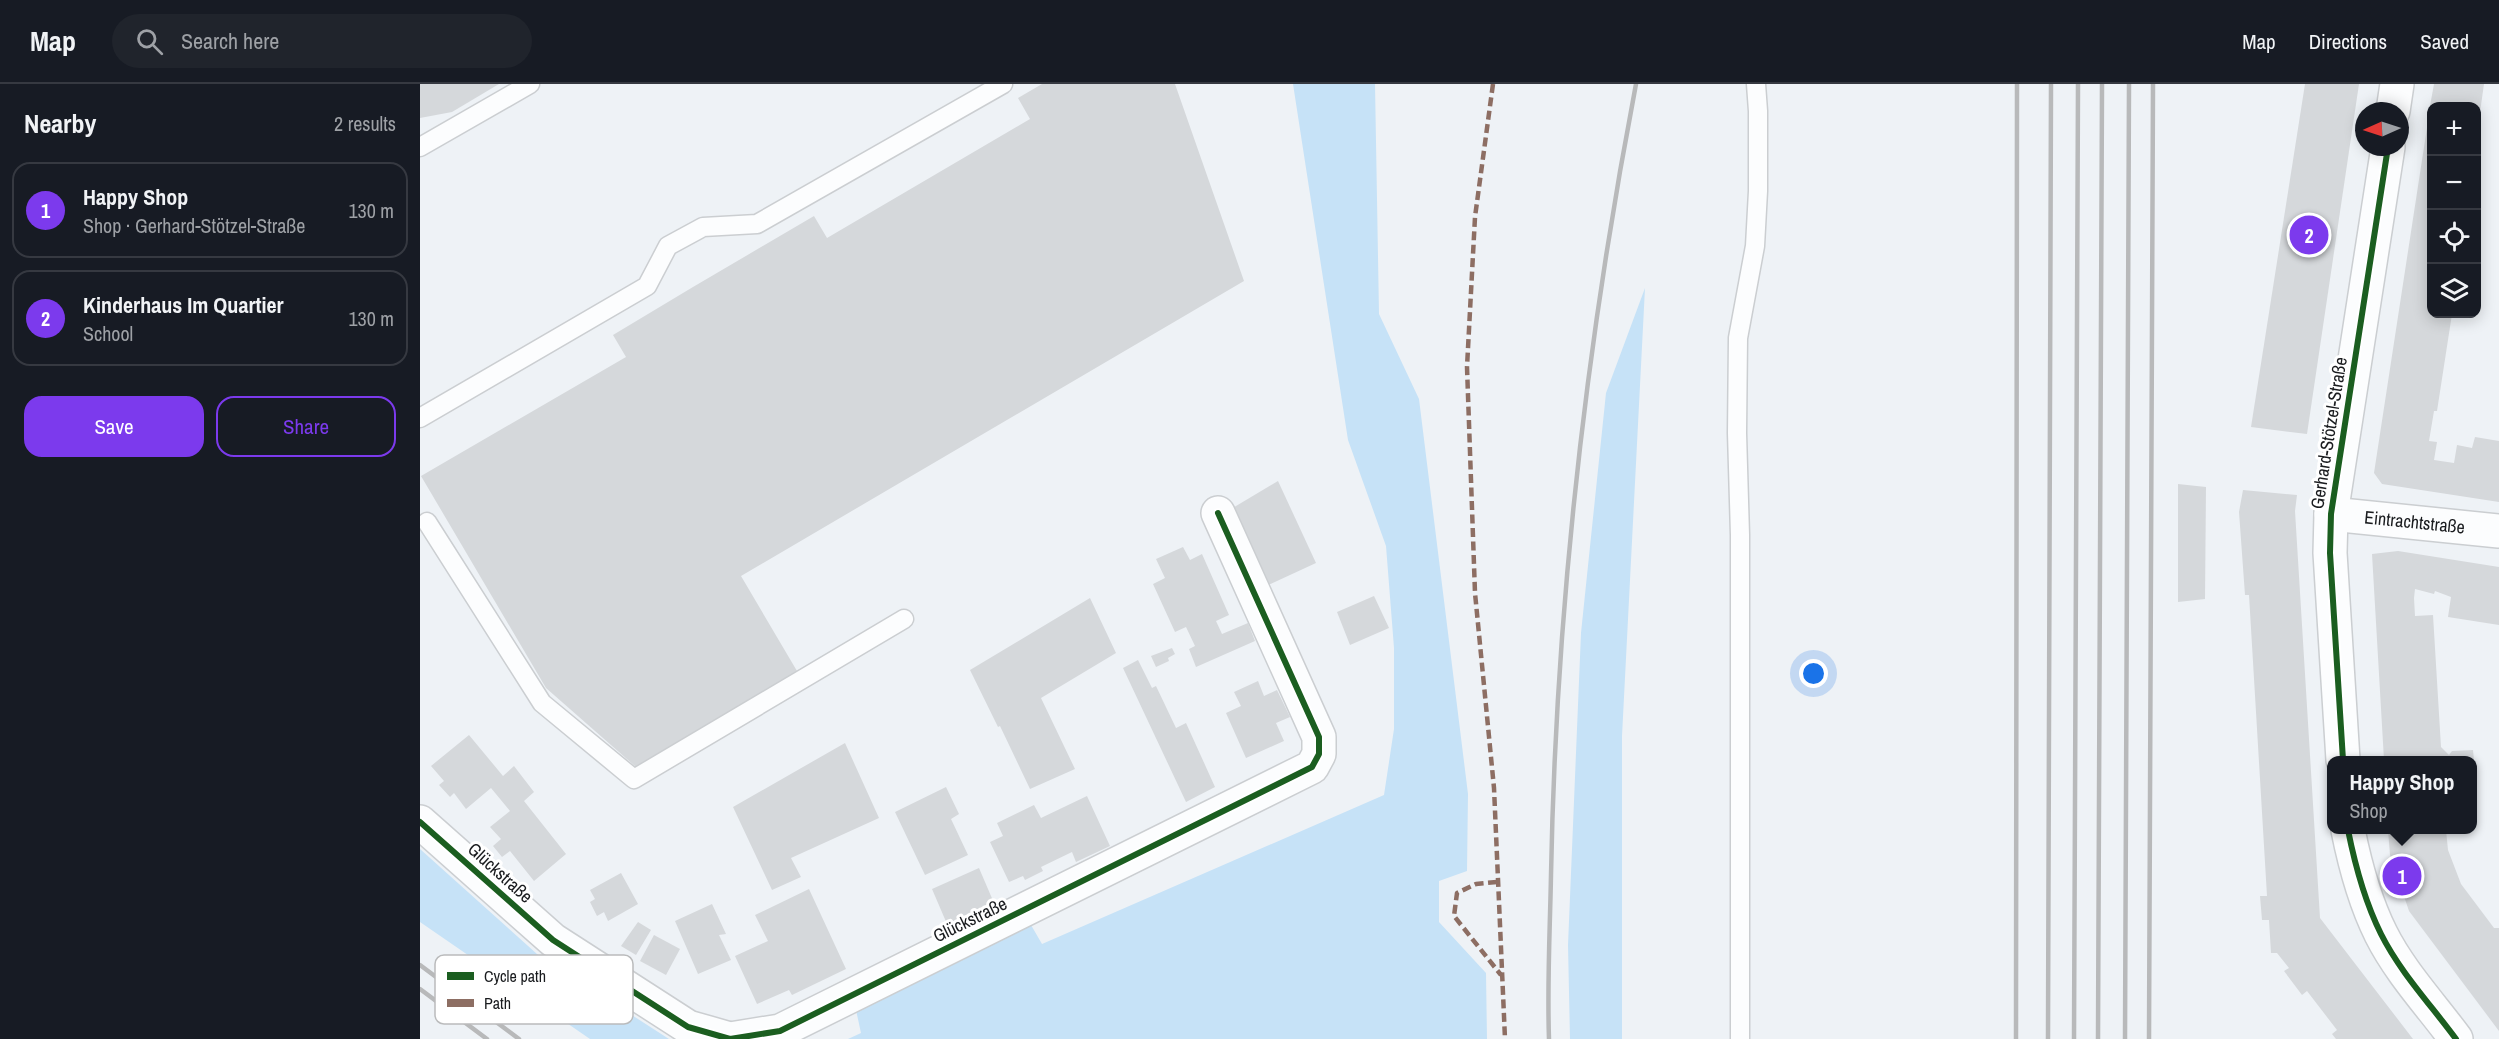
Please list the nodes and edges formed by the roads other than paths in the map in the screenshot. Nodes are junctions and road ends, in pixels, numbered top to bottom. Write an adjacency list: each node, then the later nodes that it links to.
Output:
1 (530, 84): 6 (lane)
2 (1003, 84): 8 (lane)
3 (1756, 84): 19 (lane)
4 (2397, 84): 5 (street)
5 (2394, 102)
6 (420, 147)
7 (2387, 156): 10 (street, Gerhard-Stötzel-Straße)
8 (420, 418)
9 (1218, 513): 18 (street, Glückstraße)
10 (2331, 514): 12 (street, Eintrachtstraße); 14 (street, Gerhard-Stötzel-Straße)
11 (427, 522): 13 (lane)
12 (2499, 531)
13 (904, 619)
14 (2343, 756)
15 (420, 822): 17 (street, Glückstraße)
16 (2349, 834): 20 (street)
17 (576, 955)
18 (633, 992)
19 (1740, 1039)
20 (2456, 1039)

